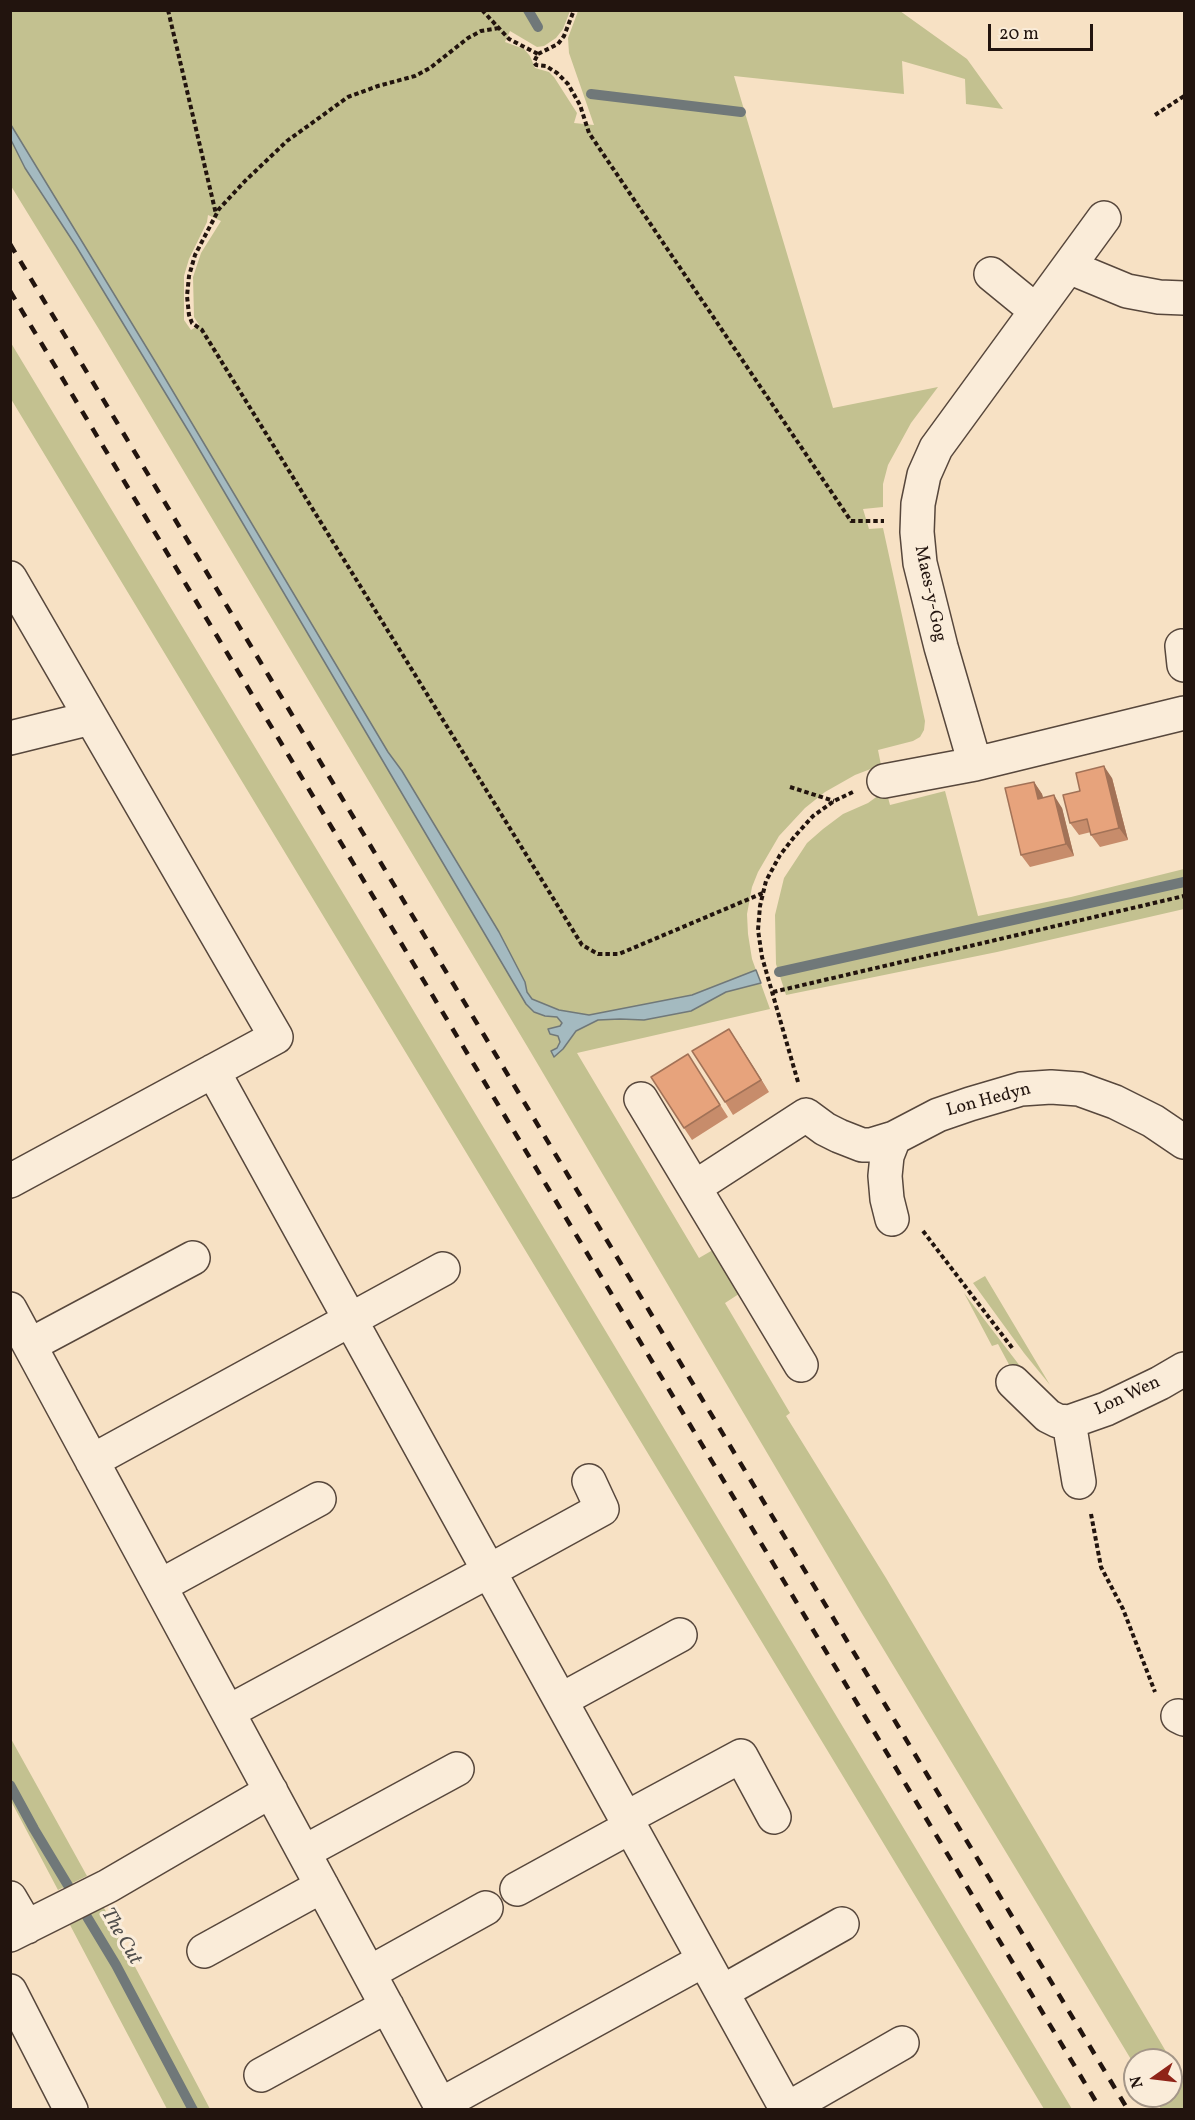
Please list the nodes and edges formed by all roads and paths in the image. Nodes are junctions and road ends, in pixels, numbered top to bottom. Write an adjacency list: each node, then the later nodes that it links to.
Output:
1 (168, 10): 8 (path)
2 (482, 10): 4 (path)
3 (574, 10): 5 (path)
4 (499, 28): 5 (path); 8 (path)
5 (538, 54): 14 (path)
6 (1185, 96): 7 (path)
7 (1155, 115)
8 (217, 215): 23 (path)
9 (1104, 218): 10 (street, Maes-y-Gog)
10 (1069, 267): 12 (street); 13 (street, Maes-y-Gog)
11 (991, 274): 13 (street)
12 (1185, 298)
13 (1035, 310): 14 (street, Maes-y-Gog)
14 (917, 518): 19 (street, Maes-y-Gog)
15 (10, 578): 17 (street)
16 (1185, 714): 19 (street)
17 (92, 718): 18 (street); 26 (street)
18 (10, 738)
19 (975, 764): 20 (street)
20 (884, 781): 22 (path)
21 (790, 787): 22 (path)
22 (834, 801): 23 (path)
23 (763, 893): 25 (path)
24 (1185, 896): 25 (path)
25 (773, 992): 28 (path)
26 (213, 1071): 31 (street); 36 (street)
27 (641, 1099): 32 (street)
28 (806, 1115): 29 (street, Lon Hedyn); 32 (street)
29 (894, 1138): 30 (street, Lon Hedyn); 33 (street)
30 (1185, 1142)
31 (10, 1181)
32 (695, 1187): 38 (street)
33 (892, 1219): 40 (path)
34 (193, 1257): 37 (street)
35 (443, 1269): 36 (street)
36 (351, 1320): 42 (street); 46 (street)
37 (18, 1331): 42 (street)
38 (801, 1365)
39 (1185, 1369): 41 (street, Lon Wen)
40 (1013, 1382): 41 (street)
41 (1069, 1422): 44 (street)
42 (92, 1461): 47 (street)
43 (589, 1481): 46 (street)
44 (1079, 1482): 51 (path)
45 (319, 1499): 47 (street)
46 (489, 1571): 49 (street); 50 (street)
47 (160, 1586): 50 (street)
48 (680, 1635): 49 (street)
49 (561, 1700): 55 (street)
50 (228, 1712): 53 (street)
51 (1181, 1718)
52 (457, 1768): 56 (street)
53 (270, 1791): 56 (street); 62 (street)
54 (774, 1816): 55 (street)
55 (628, 1822): 58 (street); 64 (street)
56 (304, 1852): 57 (street)
57 (322, 1886): 63 (street); 65 (street)
58 (517, 1889)
59 (10, 1898): 62 (street)
60 (486, 1908): 65 (street)
61 (842, 1924): 67 (street)
62 (19, 1931)
63 (204, 1951)
64 (704, 1960): 67 (street); 71 (street)
65 (369, 1973): 68 (street)
66 (10, 1991): 72 (street)
67 (722, 1992): 73 (street)
68 (387, 2006): 70 (street); 71 (street)
69 (902, 2043): 73 (street)
70 (261, 2075)
71 (441, 2107)
72 (71, 2109)
73 (787, 2109)

